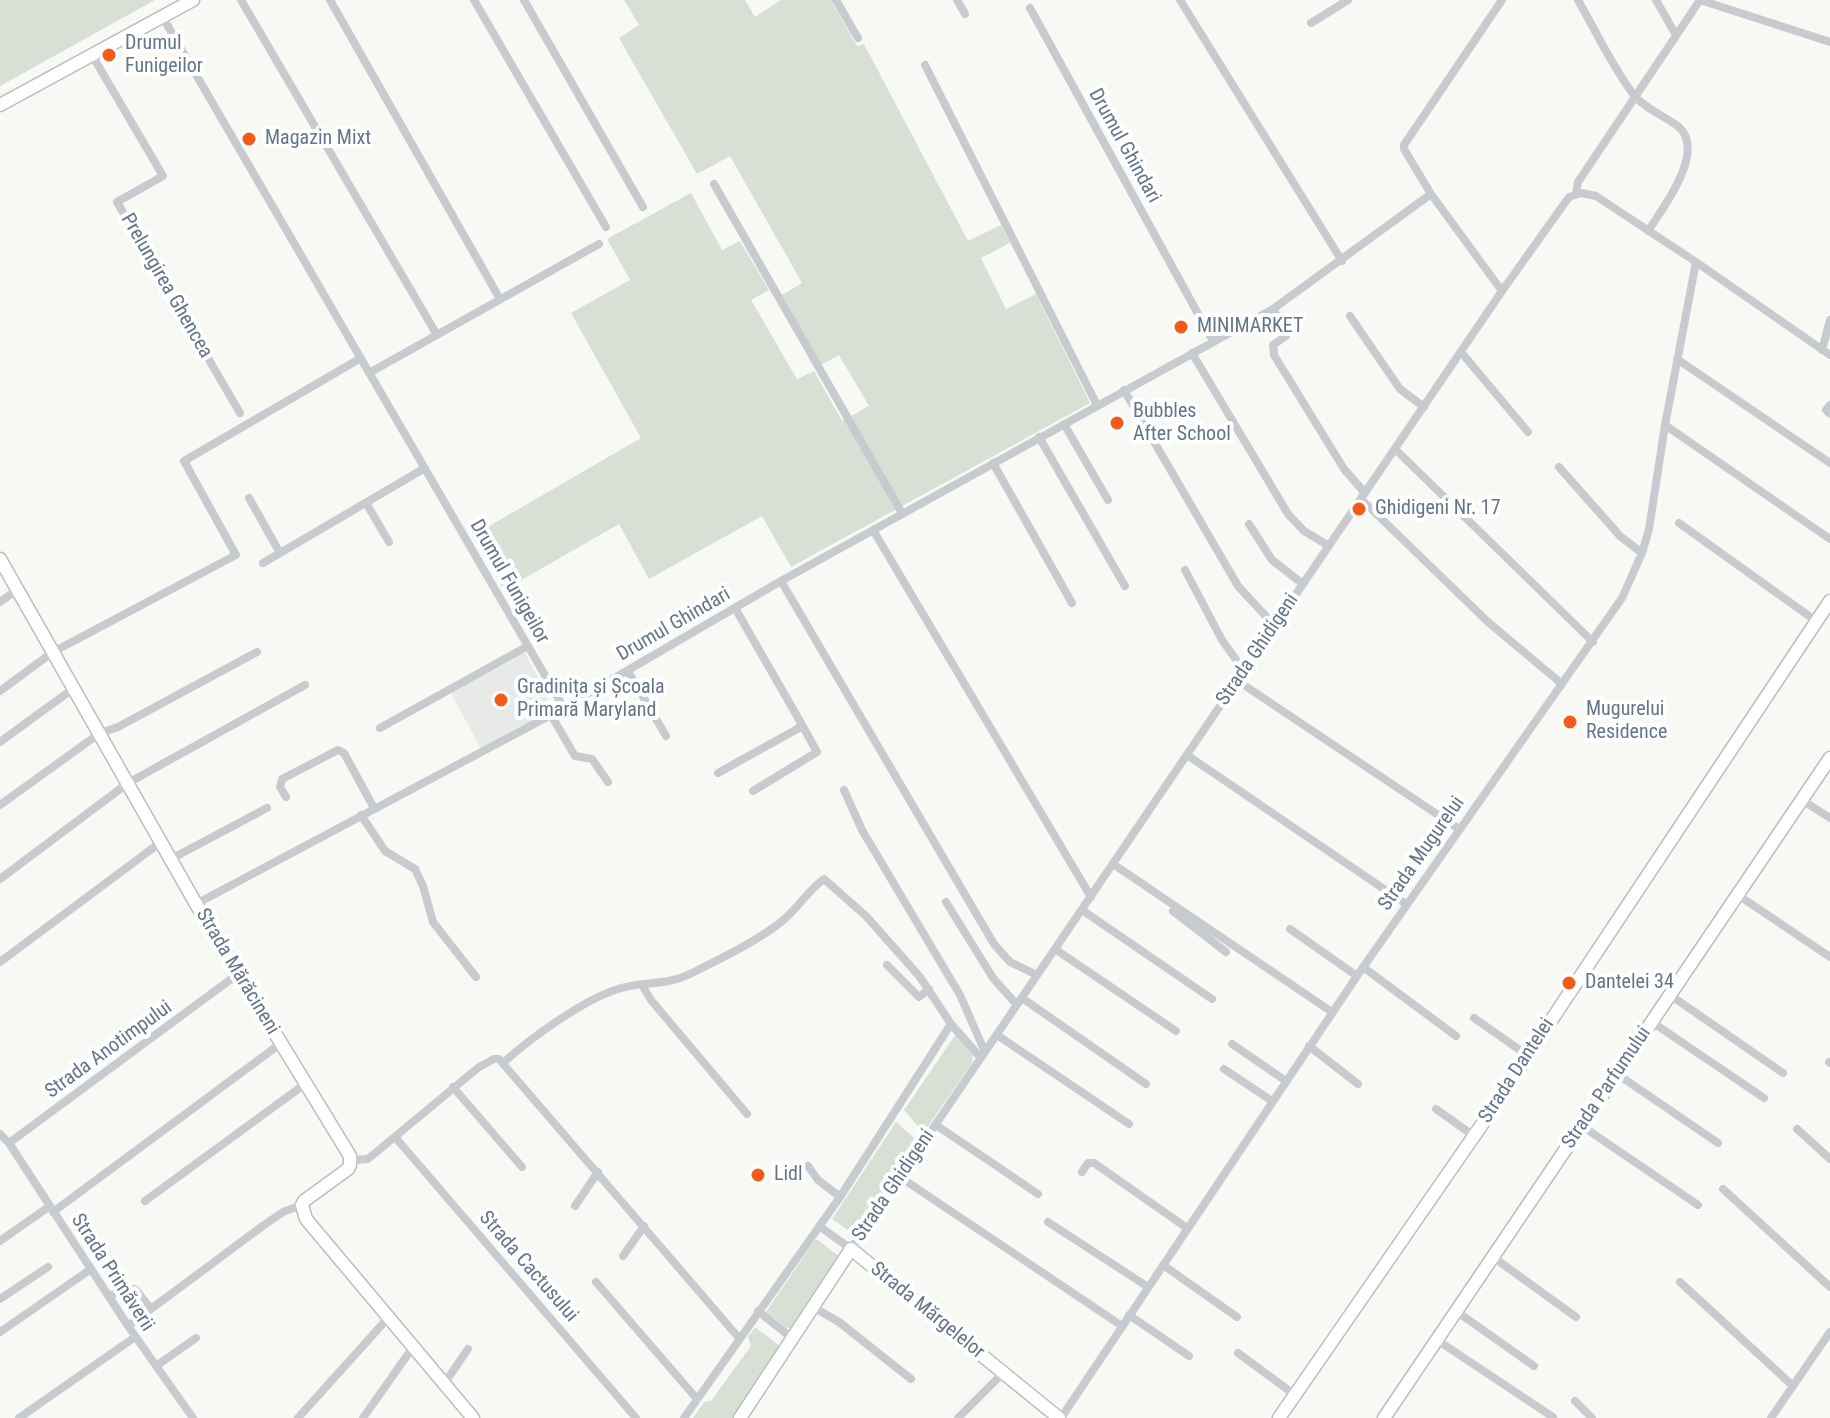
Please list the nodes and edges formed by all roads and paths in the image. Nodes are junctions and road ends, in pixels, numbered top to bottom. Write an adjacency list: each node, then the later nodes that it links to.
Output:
1 (193, 0): 16 (street)
2 (241, 0): 39 (street)
3 (330, 0): 35 (street)
4 (474, 0): 29 (street)
5 (524, 0): 28 (street)
6 (836, 0): 19 (street)
7 (957, 0): 15 (street)
8 (1180, 0): 32 (street)
9 (1348, 0): 17 (street)
10 (1502, 0): 26 (street)
11 (1578, 0): 23 (street)
12 (1656, 0): 18 (street)
13 (1700, 0): 18 (street); 20 (street)
14 (1030, 8): 40 (street, Drumul Ghindari)
15 (965, 14)
16 (162, 16): 21 (street); 44 (street, Drumul Funigeilor)
17 (1311, 23)
18 (1676, 35): 23 (street)
19 (858, 38)
20 (1830, 42)
21 (92, 55): 24 (street); 51 (street, Prelungirea Ghencea)
22 (925, 65): 48 (street)
23 (1635, 97): 27 (street, Strada Ghidigeni); 30 (street)
24 (0, 105)
25 (714, 184): 66 (street)
26 (1431, 194): 32 (street, Drumul Ghindari); 34 (street)
27 (1576, 194): 30 (street); 34 (street, Strada Ghidigeni)
28 (643, 207)
29 (606, 227)
30 (1648, 231): 33 (street)
31 (599, 244): 35 (street)
32 (1342, 261): 36 (street, Drumul Ghindari)
33 (1696, 262): 42 (street); 45 (street, Strada Mugurelui)
34 (1502, 291): 41 (street, Strada Ghidigeni)
35 (500, 299): 39 (street)
36 (1273, 309): 40 (street, Drumul Ghindari); 62 (street)
37 (1350, 316): 50 (street)
38 (1830, 320): 42 (street)
39 (437, 335): 46 (street)
40 (1213, 341): 43 (street, Drumul Ghindari)
41 (1461, 352): 50 (street, Strada Ghidigeni); 55 (street)
42 (1826, 352)
43 (1192, 353): 47 (street, Drumul Ghindari); 72 (street)
44 (361, 358): 46 (street, Drumul Funigeilor); 90 (street)
45 (1677, 359): 54 (street, Strada Mugurelui); 59 (street)
46 (369, 373): 61 (street, Drumul Funigeilor)
47 (1124, 390): 48 (street, Drumul Ghindari); 87 (street)
48 (1097, 405): 53 (street, Drumul Ghindari)
49 (1830, 405): 52 (street)
50 (1424, 407): 57 (street, Strada Ghidigeni)
51 (240, 413)
52 (1830, 414)
53 (1064, 424): 56 (street, Drumul Ghindari); 64 (street)
54 (1665, 425): 70 (street); 74 (street, Strada Mugurelui)
55 (1528, 432)
56 (1039, 437): 58 (street, Drumul Ghindari); 80 (street)
57 (1395, 449): 62 (street, Strada Ghidigeni); 88 (street)
58 (993, 463): 66 (street, Drumul Ghindari); 84 (street)
59 (1830, 463)
60 (1559, 467): 74 (street)
61 (425, 468): 65 (street); 89 (street, Drumul Funigeilor)
62 (1363, 496): 72 (street, Strada Ghidigeni); 95 (street)
63 (249, 498): 73 (street)
64 (1108, 500)
65 (366, 503): 71 (street); 73 (street)
66 (902, 513): 69 (street, Drumul Ghindari)
67 (1679, 523): 86 (street)
68 (1249, 524): 79 (street)
69 (873, 530): 78 (street, Drumul Ghindari); 126 (street)
70 (1830, 539)
71 (389, 542)
72 (1329, 546): 79 (street, Strada Ghidigeni)
73 (280, 553): 76 (street)
74 (1642, 553): 88 (street, Strada Mugurelui)
75 (0, 559): 81 (street, Strada Mărăcineni)
76 (263, 563)
77 (1185, 570): 93 (street)
78 (781, 581): 85 (street, Drumul Ghindari); 139 (street)
79 (1303, 584): 87 (street, Strada Ghidigeni)
80 (1125, 586)
81 (18, 589): 83 (street); 90 (street, Strada Mărăcineni)
82 (1830, 601): 86 (street, Strada Dantelei)
83 (0, 602)
84 (1072, 603)
85 (735, 608): 92 (street, Drumul Ghindari); 101 (street)
86 (1816, 621): 157 (street, Strada Dantelei)
87 (1275, 626): 93 (street, Strada Ghidigeni)
88 (1593, 642): 95 (street, Strada Mugurelui)
89 (528, 646): 99 (street, Drumul Funigeilor); 102 (street)
90 (53, 652): 97 (street, Strada Mărăcineni); 98 (street)
91 (257, 652): 103 (street)
92 (628, 671): 99 (street, Drumul Ghindari); 104 (street)
93 (1244, 671): 94 (street, Strada Ghidigeni)
94 (1238, 681): 106 (street, Strada Ghidigeni); 120 (street)
95 (1562, 684): 120 (street, Strada Mugurelui)
96 (305, 685): 110 (street)
97 (74, 688): 103 (street, Strada Mărăcineni); 105 (street)
98 (0, 691)
99 (564, 708): 100 (street, Drumul Ghindari)
100 (551, 715): 109 (street); 117 (street, Drumul Ghindari)
101 (801, 723): 108 (street); 112 (street)
102 (380, 728)
103 (100, 733): 110 (street, Strada Mărăcineni); 115 (street)
104 (666, 736)
105 (0, 742)
106 (1187, 755): 123 (street, Strada Ghidigeni); 129 (street)
107 (1830, 758): 114 (street, Strada Parfumului)
108 (718, 773)
109 (608, 782)
110 (128, 783): 121 (street, Strada Mărăcineni); 124 (street)
111 (844, 790): 156 (street)
112 (753, 791)
113 (286, 797): 117 (street)
114 (1802, 800): 119 (street); 125 (street, Strada Parfumului)
115 (0, 805)
116 (267, 808): 122 (street)
117 (374, 808): 118 (street, Drumul Ghindari)
118 (361, 815): 128 (street, Drumul Ghindari); 140 (street)
119 (1830, 818)
120 (1459, 829): 129 (street, Strada Mugurelui)
121 (161, 842): 122 (street, Strada Mărăcineni); 135 (street)
122 (171, 859): 128 (street, Strada Mărăcineni)
123 (1111, 866): 126 (street, Strada Ghidigeni); 133 (street); 146 (street)
124 (0, 879)
125 (1738, 895): 134 (street); 143 (street, Strada Parfumului)
126 (1091, 897): 130 (street, Strada Ghidigeni)
127 (946, 902): 145 (street)
128 (196, 904): 138 (street, Strada Mărăcineni)
129 (1406, 904): 137 (street, Strada Mugurelui)
130 (1082, 910): 132 (street, Strada Ghidigeni); 144 (street)
131 (1290, 929): 137 (street)
132 (1055, 949): 139 (street, Strada Ghidigeni); 150 (street)
133 (1226, 952)
134 (1830, 957)
135 (0, 962)
136 (887, 965): 142 (street)
137 (1360, 972): 146 (street, Strada Mugurelui); 152 (street)
138 (238, 974): 153 (street, Strada Mărăcineni); 178 (street, Strada Anotimpului)
139 (1037, 975): 145 (street, Strada Ghidigeni)
140 (476, 977)
141 (642, 985): 142 (street); 158 (street); 170 (street)
142 (929, 989): 149 (street)
143 (1670, 995): 148 (street, Strada Parfumului); 160 (street)
144 (1212, 999)
145 (1019, 1002): 151 (street, Strada Ghidigeni); 164 (street)
146 (1332, 1012): 155 (street, Strada Mugurelui)
147 (1474, 1018): 157 (street)
148 (1652, 1022): 161 (street, Strada Parfumului); 167 (street)
149 (951, 1024): 156 (street); 189 (street)
150 (1176, 1031)
151 (997, 1035): 156 (street, Strada Ghidigeni); 171 (street)
152 (1456, 1036)
153 (280, 1044): 163 (street, Strada Mărăcineni); 194 (street)
154 (1232, 1044): 162 (street)
155 (1309, 1046): 162 (street, Strada Mugurelui); 165 (street)
156 (983, 1055): 172 (street, Strada Ghidigeni)
157 (1527, 1055): 176 (street, Strada Dantelei)
158 (499, 1060): 166 (street); 184 (street)
159 (1224, 1069): 168 (street)
160 (1783, 1073)
161 (1617, 1074): 173 (street, Strada Parfumului); 179 (street)
162 (1286, 1081): 168 (street, Strada Mugurelui)
163 (305, 1084): 181 (street, Strada Mărăcineni); 190 (street)
164 (1146, 1084)
165 (1358, 1084)
166 (453, 1087): 177 (street); 183 (street)
167 (1764, 1098)
168 (1272, 1101): 198 (street, Strada Mugurelui)
169 (1436, 1109): 176 (street)
170 (747, 1114)
171 (1129, 1124)
172 (936, 1125): 186 (street, Strada Ghidigeni); 188 (street)
173 (1582, 1126): 192 (street); 202 (street, Strada Parfumului)
174 (1797, 1129): 180 (street)
175 (0, 1134): 178 (street)
176 (1474, 1136): 239 (street, Strada Dantelei)
177 (395, 1137): 181 (street); 249 (street, Strada Cactusului)
178 (9, 1143): 194 (street, Strada Primăverii)
179 (1718, 1143)
180 (1830, 1159)
181 (351, 1160): 191 (street)
182 (808, 1166): 189 (street)
183 (522, 1167)
184 (598, 1172): 193 (street); 196 (street)
185 (1082, 1172): 198 (street)
186 (900, 1177): 200 (street, Strada Ghidigeni); 221 (street)
187 (1723, 1189): 209 (street)
188 (1038, 1194)
189 (840, 1197): 197 (street)
190 (145, 1201)
191 (302, 1205): 213 (street); 219 (street)
192 (1698, 1205)
193 (575, 1206)
194 (51, 1209): 199 (street); 205 (street, Strada Primăverii)
195 (1048, 1222): 208 (street)
196 (644, 1226): 201 (street); 226 (street)
197 (819, 1226): 200 (street); 214 (street)
198 (1187, 1228): 203 (street, Strada Mugurelui)
199 (0, 1241)
200 (851, 1249): 212 (street, Strada Ghidigeni); 235 (street, Strada Mărgelelor)
201 (623, 1256)
202 (1493, 1257): 215 (street, Strada Parfumului); 218 (street)
203 (1163, 1265): 208 (street, Strada Mugurelui); 217 (street)
204 (48, 1267): 211 (street)
205 (91, 1269): 210 (street, Strada Primăverii); 222 (street)
206 (596, 1282): 240 (street)
207 (1680, 1282): 238 (street)
208 (1148, 1287): 216 (street, Strada Mugurelui)
209 (1830, 1287)
210 (109, 1297): 213 (street); 220 (street, Strada Primăverii)
211 (0, 1299)
212 (813, 1307): 227 (street, Strada Ghidigeni); 236 (street)
213 (151, 1309): 220 (street)
214 (758, 1311): 226 (street); 227 (street)
215 (1456, 1311): 228 (street, Strada Parfumului); 234 (street)
216 (1129, 1315): 221 (street, Strada Mugurelui); 232 (street)
217 (1237, 1317)
218 (1576, 1317)
219 (388, 1318): 229 (street); 246 (street)
220 (128, 1326): 224 (street, Strada Primăverii)
221 (1122, 1326): 253 (street, Strada Mugurelui)
222 (0, 1332)
223 (1830, 1332): 238 (street)
224 (135, 1337): 233 (street, Strada Primăverii); 244 (street)
225 (196, 1338): 233 (street)
226 (739, 1338): 240 (street)
227 (792, 1338): 251 (street, Strada Ghidigeni)
228 (1437, 1340): 243 (street); 255 (street, Strada Parfumului)
229 (413, 1347): 237 (street); 247 (street)
230 (468, 1349): 237 (street)
231 (1238, 1353): 239 (street)
232 (1189, 1356)
233 (156, 1366): 242 (street, Strada Primăverii)
234 (1534, 1366)
235 (1003, 1373): 252 (street, Strada Mărgelelor); 253 (street, Strada Mărgelelor)
236 (911, 1379)
237 (444, 1384): 248 (street)
238 (1793, 1386): 257 (street)
239 (1295, 1395): 254 (street, Strada Dantelei)
240 (697, 1399): 250 (street)
241 (1575, 1401): 256 (street)
242 (190, 1415): 245 (street)
243 (1553, 1417)
244 (19, 1418)
245 (178, 1418)
246 (298, 1418)
247 (363, 1418)
248 (473, 1418)
249 (636, 1418)
250 (684, 1418)
251 (740, 1418)
252 (958, 1418)
253 (1060, 1418)
254 (1279, 1418)
255 (1385, 1418)
256 (1592, 1418)
257 (1771, 1418)

